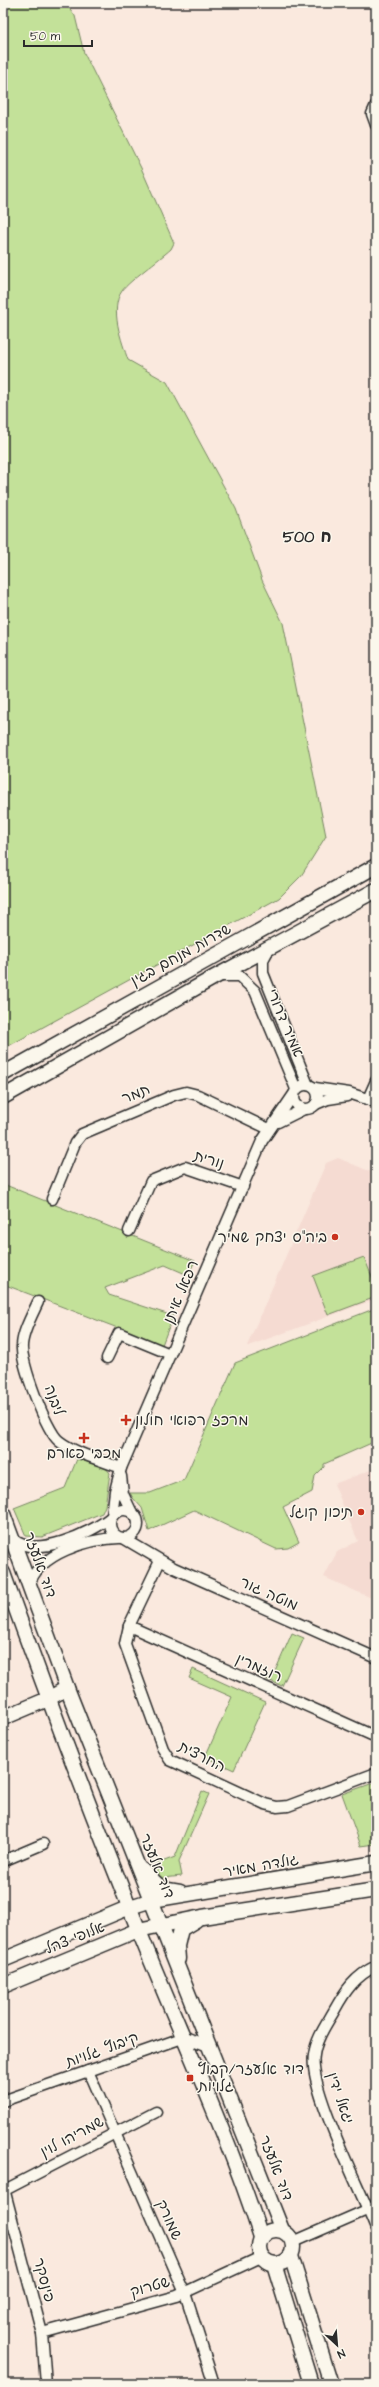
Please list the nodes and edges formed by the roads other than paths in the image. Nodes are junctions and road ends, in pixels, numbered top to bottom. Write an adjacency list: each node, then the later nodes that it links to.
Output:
1 (376, 104): 2 (street)
2 (376, 125)
3 (376, 866): 7 (street, שדרות מנחם בגין)
4 (376, 890): 5 (street)
5 (272, 945): 6 (street); 9 (street, אמיר דרורי)
6 (213, 978): 10 (street, אמיר דרורי); 11 (street)
7 (3, 1074)
8 (376, 1081): 12 (street)
9 (312, 1086): 10 (street); 12 (street); 13 (street)
10 (295, 1092): 14 (street); 15 (street, רפאל איתן)
11 (3, 1097)
12 (368, 1099): 13 (street)
13 (316, 1104): 14 (street)
14 (304, 1109): 15 (street)
15 (269, 1129): 16 (street, רפאל איתן); 17 (street, תמר)
16 (242, 1187): 18 (street, נורית); 20 (street, רפאל איתן)
17 (52, 1199)
18 (129, 1231)
19 (38, 1302): 22 (street, ליבנה)
20 (170, 1354): 21 (street); 22 (street, רפאל איתן)
21 (108, 1358)
22 (121, 1468): 23 (street, רפאל איתן); 25 (street, רפאל איתן)
23 (132, 1513): 25 (street); 26 (street)
24 (3, 1514): 27 (street, דוד אלעזר)
25 (112, 1517): 27 (street); 28 (street)
26 (138, 1524): 28 (street); 29 (street, מוטה גור)
27 (12, 1538): 32 (street, דוד אלעזר)
28 (121, 1538): 29 (street, מוטה גור); 32 (street)
29 (151, 1554): 30 (street, מוטה גור)
30 (160, 1561): 33 (street, החרצית); 34 (street, מוטה גור)
31 (3, 1573): 36 (street)
32 (29, 1585): 35 (street, דוד אלעזר)
33 (129, 1626): 39 (street, רוזמרין); 40 (street, החרצית)
34 (376, 1658)
35 (68, 1688): 36 (street); 44 (street, דוד אלעזר)
36 (47, 1695): 37 (street); 38 (street); 48 (street)
37 (3, 1707)
38 (3, 1718)
39 (376, 1738)
40 (376, 1773)
41 (43, 1844): 42 (street)
42 (3, 1861)
43 (376, 1863): 46 (street, גולדה מאיר)
44 (139, 1867): 46 (street); 47 (street, דוד אלעזר)
45 (376, 1890): 49 (street)
46 (194, 1895): 47 (street, גולדה מאיר)
47 (152, 1900): 48 (street, אלופי צהל); 50 (street, דוד אלעזר)
48 (130, 1907): 51 (street); 52 (street, אלופי צהל)
49 (202, 1917): 50 (street); 54 (street)
50 (162, 1924): 51 (street, אלופי צהל); 54 (street, דוד אלעזר)
51 (138, 1930): 55 (street, אלופי צהל); 56 (street)
52 (3, 1960)
53 (376, 1966): 63 (street, יגאל ידין)
54 (179, 1967): 57 (street, דוד אלעזר)
55 (3, 1986)
56 (185, 2037): 57 (street); 58 (street, קיבוץ גלויות); 66 (street)
57 (211, 2047): 65 (street, דוד אלעזר)
58 (88, 2072): 59 (street, קיבוץ גלויות); 61 (street, שמורק)
59 (3, 2101)
60 (156, 2112): 61 (street, שמריהו לוין)
61 (113, 2133): 62 (street, שמריהו לוין); 70 (street, שמורק)
62 (4, 2189): 71 (street, פינסקר)
63 (372, 2208): 64 (street, יגאל ידין); 67 (street)
64 (376, 2229)
65 (282, 2230): 66 (street); 67 (street, דוד אלעזר)
66 (261, 2236): 69 (street)
67 (293, 2242): 68 (street)
68 (290, 2256): 69 (street); 75 (street)
69 (267, 2261): 70 (street, שטרוק); 74 (street)
70 (185, 2293): 71 (street, שטרוק); 73 (street, שמורק)
71 (42, 2332): 72 (street, פינסקר)
72 (46, 2384)
73 (214, 2384)
74 (311, 2384)
75 (331, 2384)

